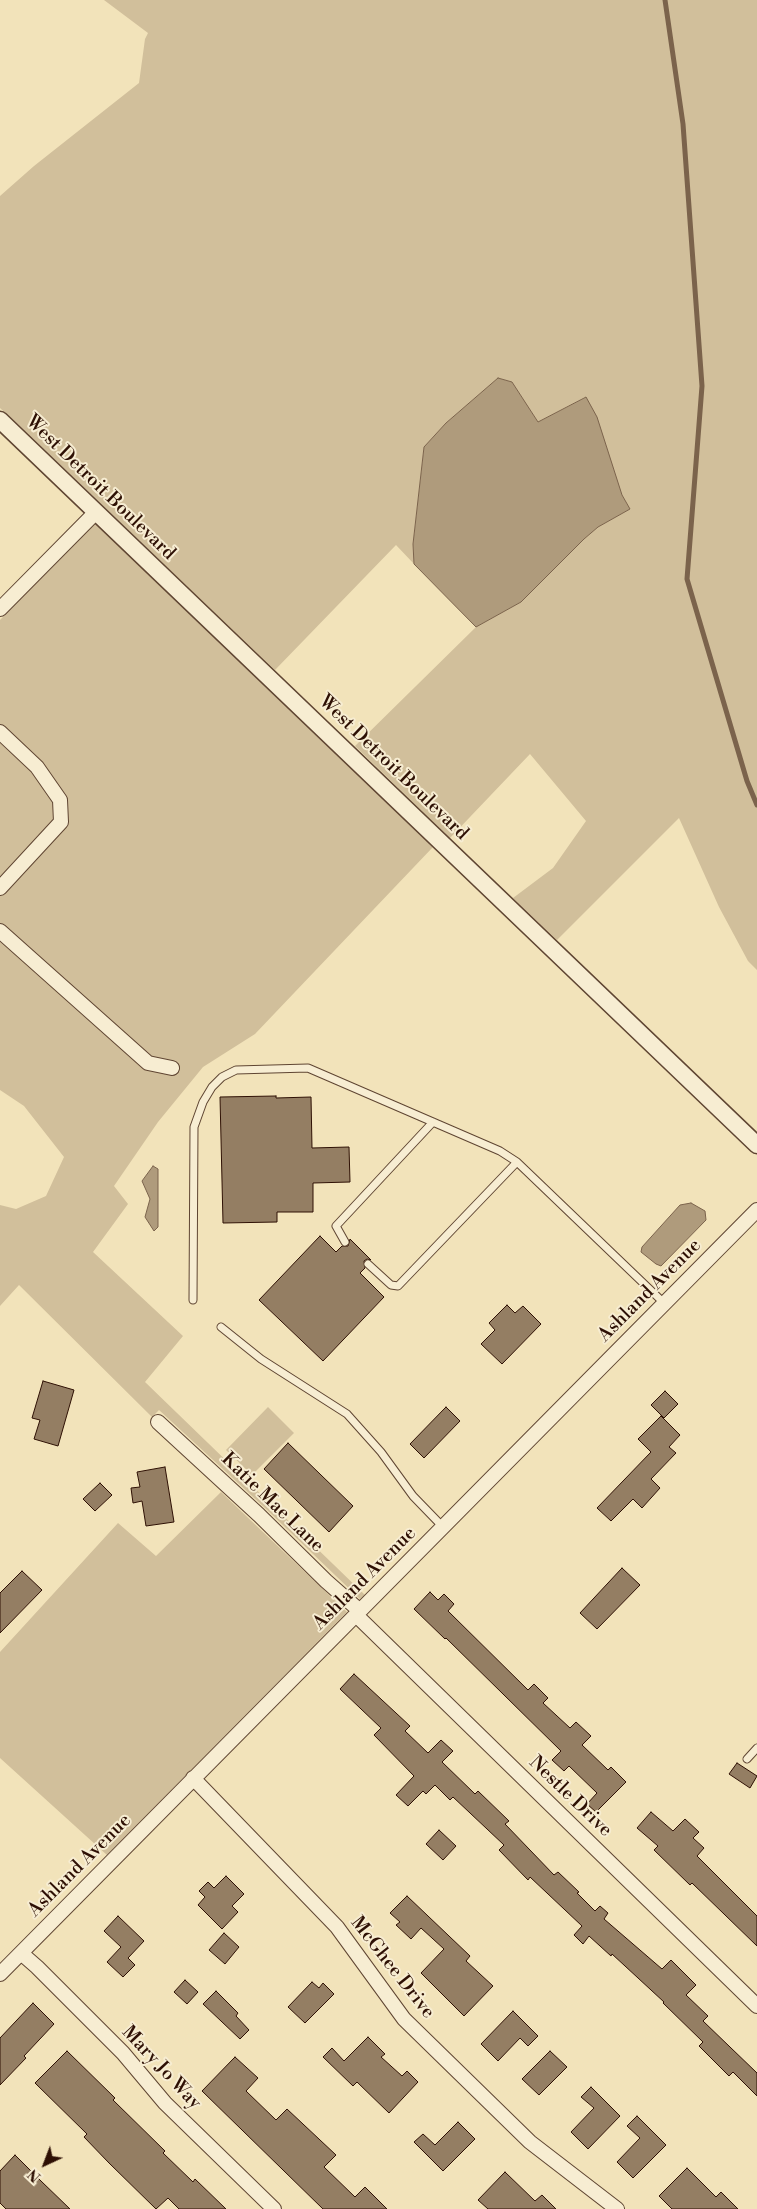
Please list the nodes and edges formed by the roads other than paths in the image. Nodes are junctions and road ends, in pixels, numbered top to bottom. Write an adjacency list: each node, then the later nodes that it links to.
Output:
1 (0, 420): 2 (street, West Detroit Boulevard)
2 (96, 512): 3 (street); 9 (street, West Detroit Boulevard)
3 (0, 609)
4 (0, 732): 5 (street)
5 (0, 888)
6 (0, 931): 7 (street)
7 (172, 1068)
8 (433, 1122): 10 (lane); 12 (lane); 14 (lane)
9 (757, 1145)
10 (517, 1162): 13 (lane); 15 (lane)
11 (757, 1210): 15 (street, Ashland Avenue)
12 (345, 1242)
13 (368, 1264)
14 (194, 1300)
15 (664, 1303): 18 (street, Ashland Avenue)
16 (221, 1327): 18 (lane)
17 (158, 1422): 19 (street, Katie Mae Lane)
18 (443, 1527): 19 (street, Ashland Avenue)
19 (358, 1613): 22 (street, Ashland Avenue); 25 (street, Nestle Drive)
20 (757, 1748): 21 (lane)
21 (747, 1759)
22 (194, 1778): 23 (street, Ashland Avenue); 27 (street, McGhee Drive)
23 (21, 1953): 24 (street, Ashland Avenue); 26 (street, Mary Jo Way)
24 (0, 1974)
25 (757, 2006)
26 (274, 2209)
27 (617, 2209)

